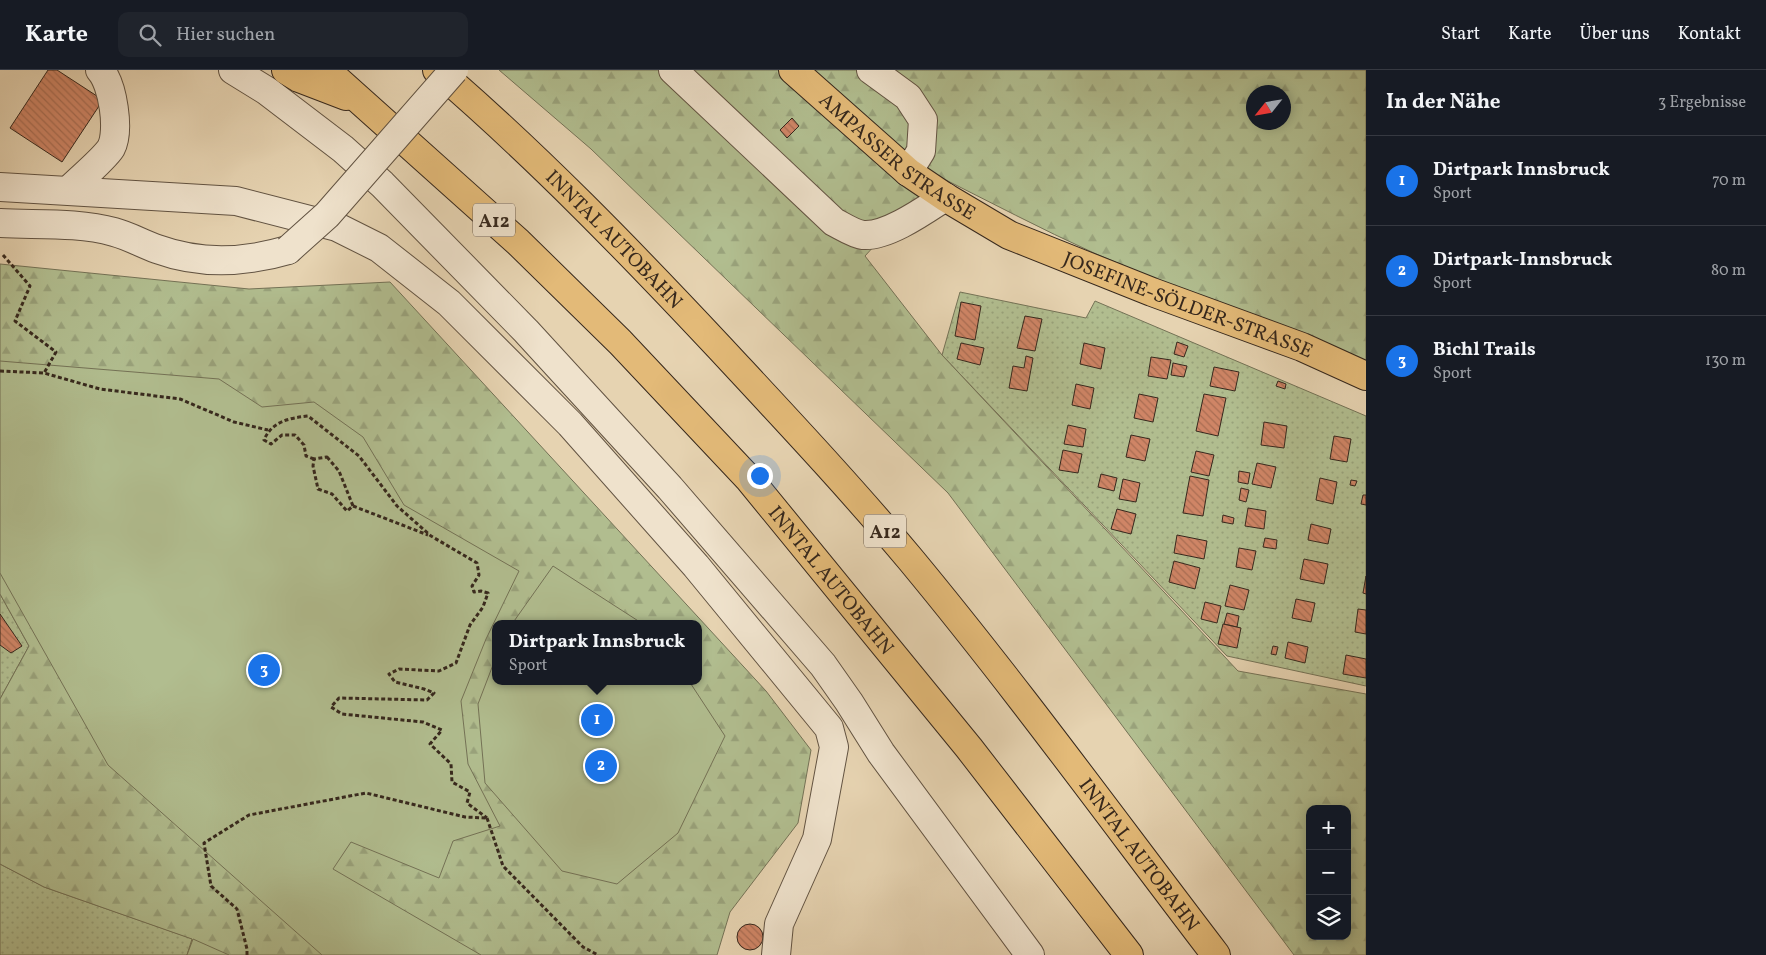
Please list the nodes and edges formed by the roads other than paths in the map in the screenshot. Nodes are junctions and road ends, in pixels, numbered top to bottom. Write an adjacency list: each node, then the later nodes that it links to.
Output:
1 (100, 70): 15 (lane)
2 (233, 70): 21 (lane)
3 (286, 70): 12 (main road)
4 (326, 70): 12 (main road, INNTAL AUTOBAHN / A12)
5 (437, 70): 23 (main road, INNTAL AUTOBAHN / A12)
6 (454, 70): 17 (lane, bridge)
7 (673, 70): 11 (lane)
8 (699, 70): 11 (lane)
9 (793, 70): 13 (main road, AMPASSER STRASSE)
10 (871, 70): 13 (lane)
11 (705, 98): 16 (lane)
12 (363, 102): 22 (main road, INNTAL AUTOBAHN / A12)
13 (908, 172): 16 (main road, AMPASSER STRASSE)
14 (0, 187): 15 (lane)
15 (70, 190): 20 (lane)
16 (945, 197): 18 (main road, AMPASSER STRASSE)
17 (0, 223)
18 (1009, 235): 19 (main road, JOSEFINE-SÖLDER-STRASSE)
19 (1366, 376)
20 (776, 955)
21 (1030, 955)
22 (1129, 955)
23 (1216, 955)

